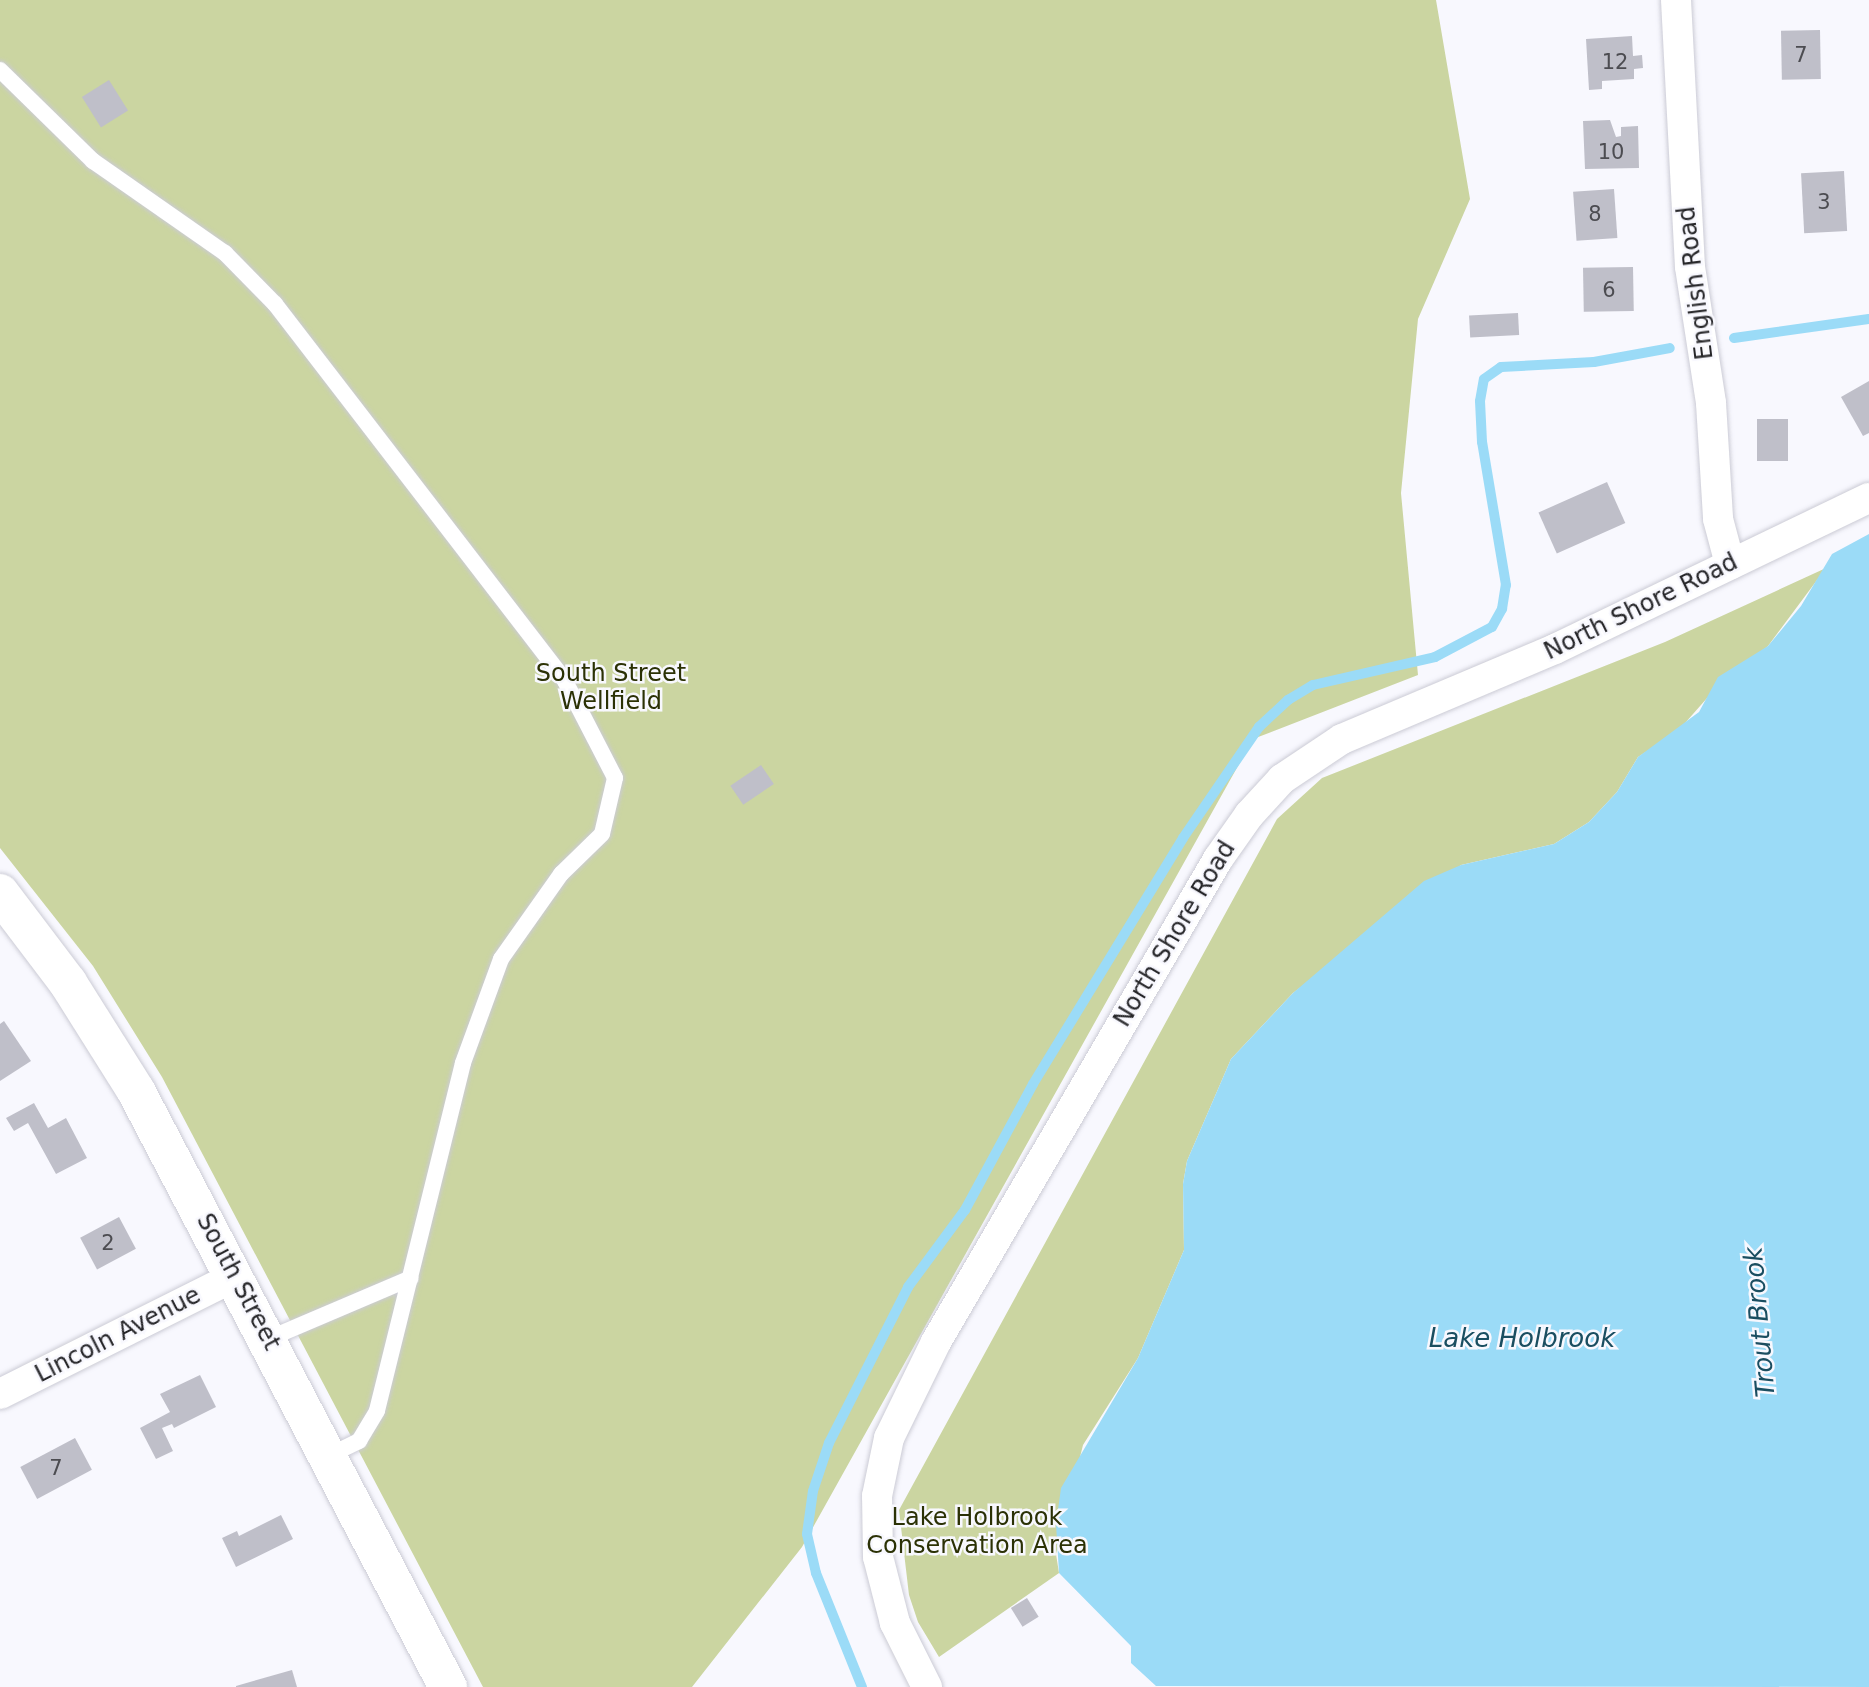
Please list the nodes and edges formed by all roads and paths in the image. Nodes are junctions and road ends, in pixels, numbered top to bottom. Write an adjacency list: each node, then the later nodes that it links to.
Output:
1 (1676, 0): 4 (street, English Road)
2 (0, 70): 7 (lane)
3 (1869, 498): 4 (street, North Shore Road)
4 (1730, 564): 12 (street, North Shore Road)
5 (0, 893): 6 (main road, South Street)
6 (236, 1276): 8 (main road, South Street); 9 (street, Lincoln Avenue)
7 (411, 1278): 8 (lane); 10 (lane)
8 (268, 1339): 10 (main road, South Street)
9 (0, 1394)
10 (328, 1456): 11 (main road, South Street)
11 (448, 1687)
12 (928, 1687)

